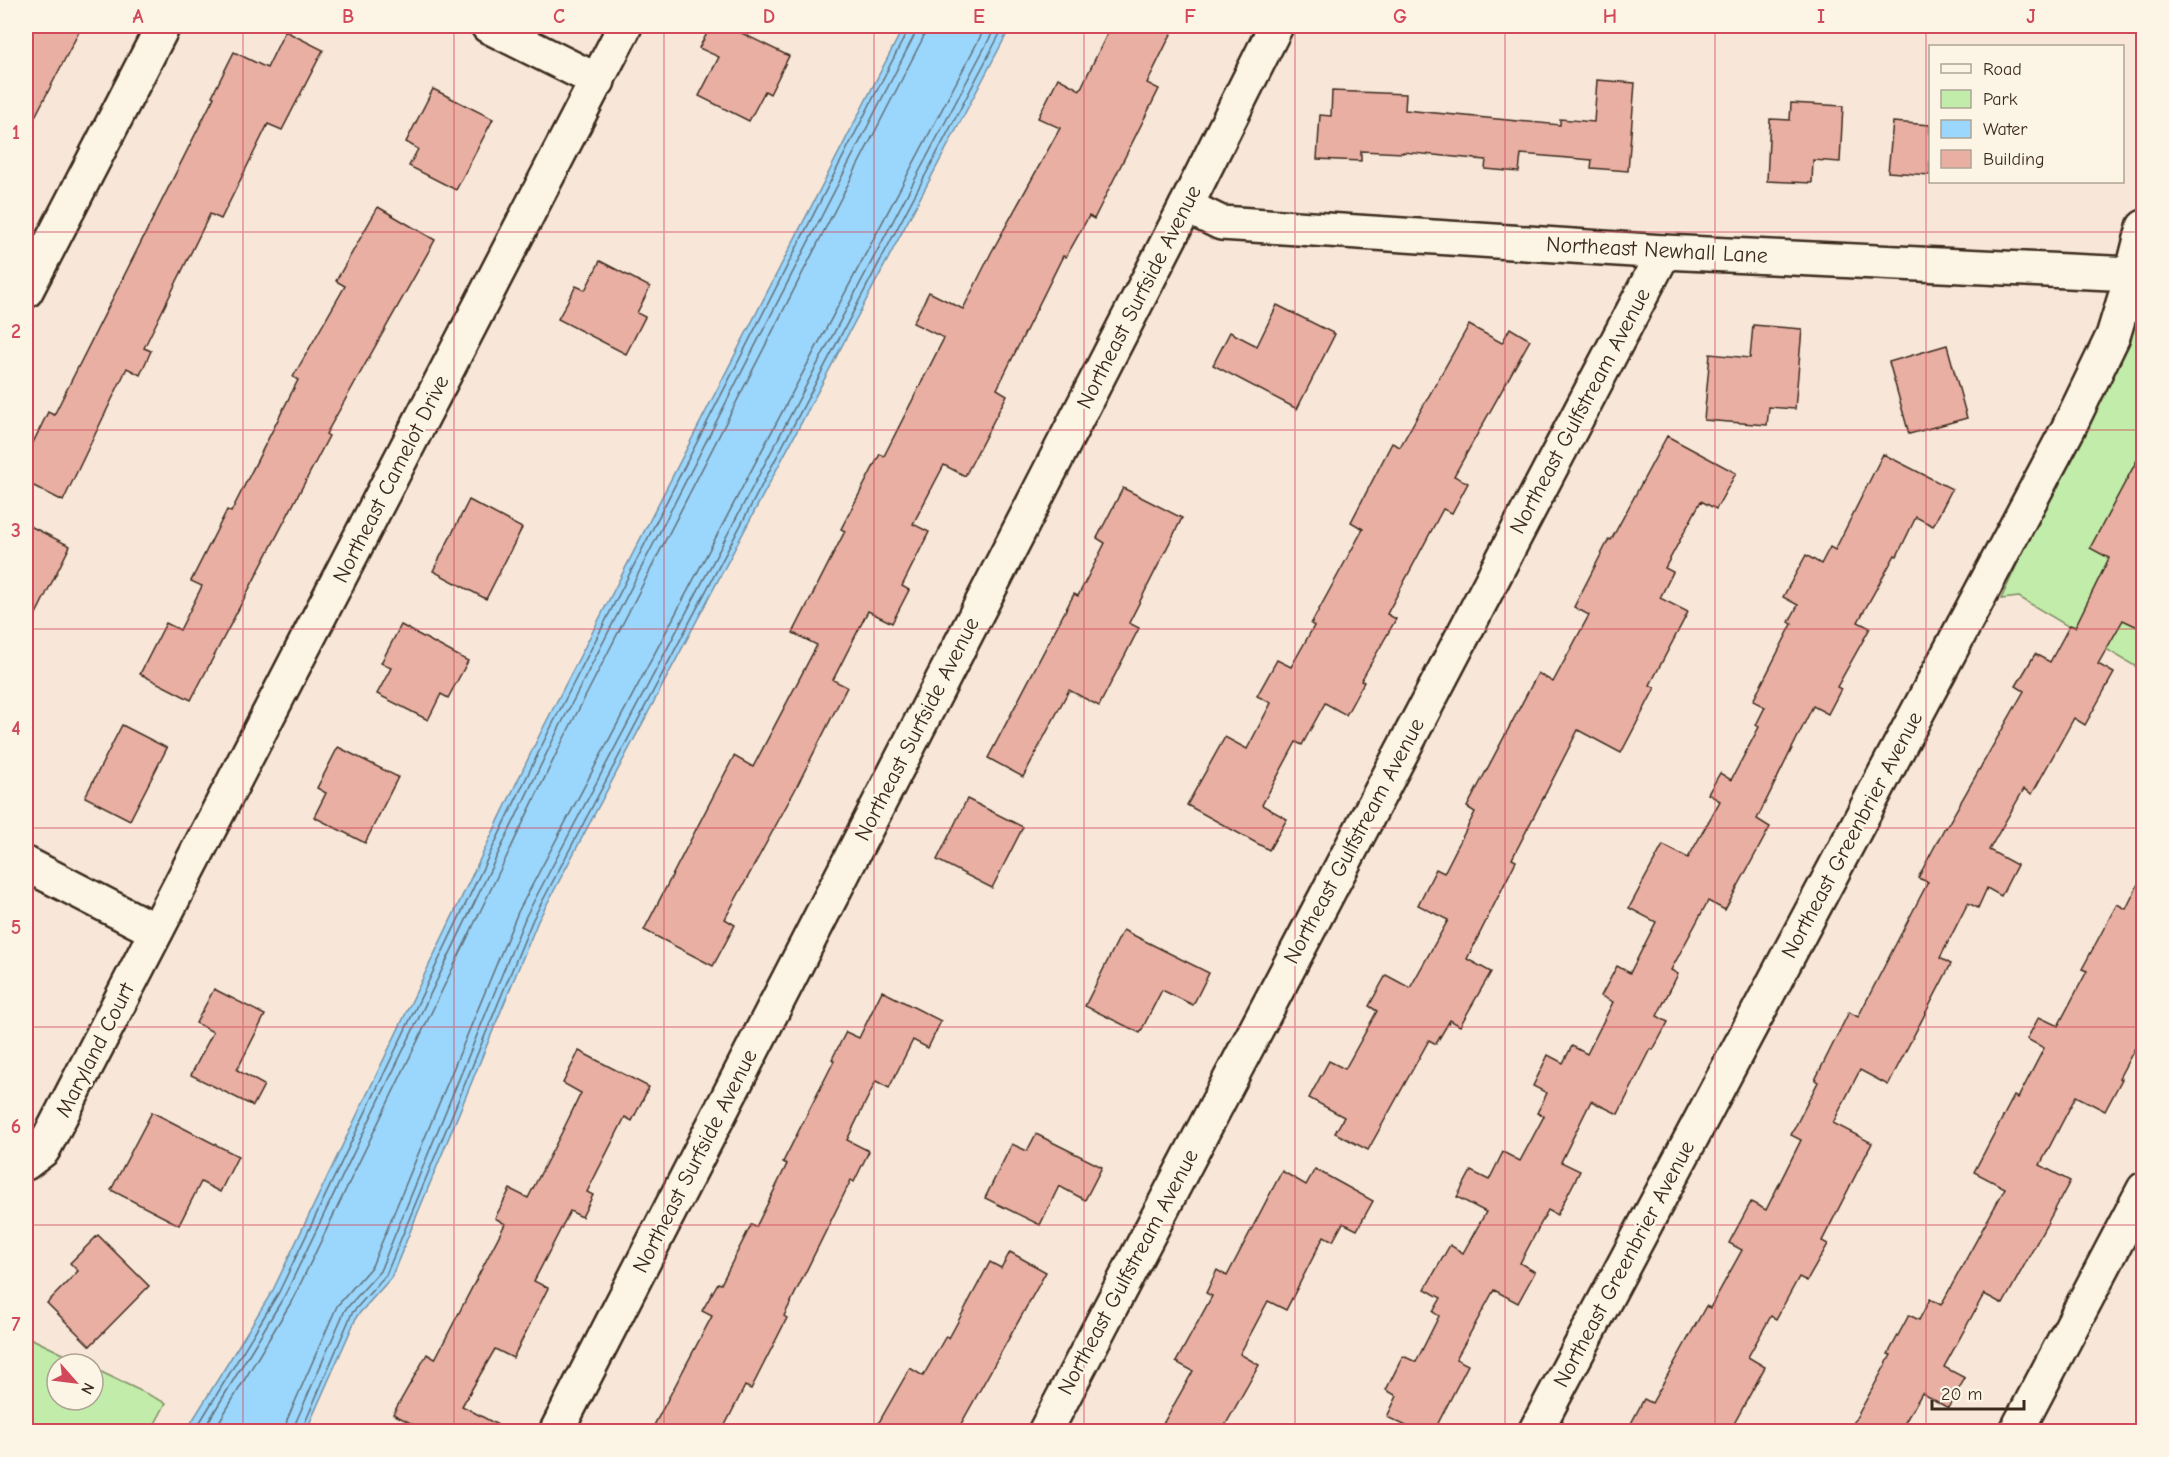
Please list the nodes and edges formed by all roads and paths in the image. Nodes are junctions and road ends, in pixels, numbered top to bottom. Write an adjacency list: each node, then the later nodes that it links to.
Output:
1 (163, 26): 10 (street)
2 (489, 26): 5 (street)
3 (625, 26): 5 (street, Northeast Camelot Drive)
4 (1276, 26): 6 (street, Northeast Surfside Avenue)
5 (598, 81): 12 (street, Northeast Camelot Drive)
6 (1186, 206): 8 (street, Northeast Newhall Lane); 15 (street, Northeast Surfside Avenue)
7 (2144, 227): 9 (street, Northeast Greenbrier Avenue)
8 (1664, 252): 9 (street, Northeast Newhall Lane); 16 (street, Northeast Gulfstream Avenue)
9 (2132, 273): 17 (street, Northeast Greenbrier Avenue)
10 (26, 291)
11 (26, 864): 12 (street)
12 (156, 931): 13 (street, Maryland Court)
13 (26, 1162)
14 (2144, 1189): 18 (street)
15 (556, 1431)
16 (1045, 1431)
17 (1535, 1431)
18 (2016, 1431)

